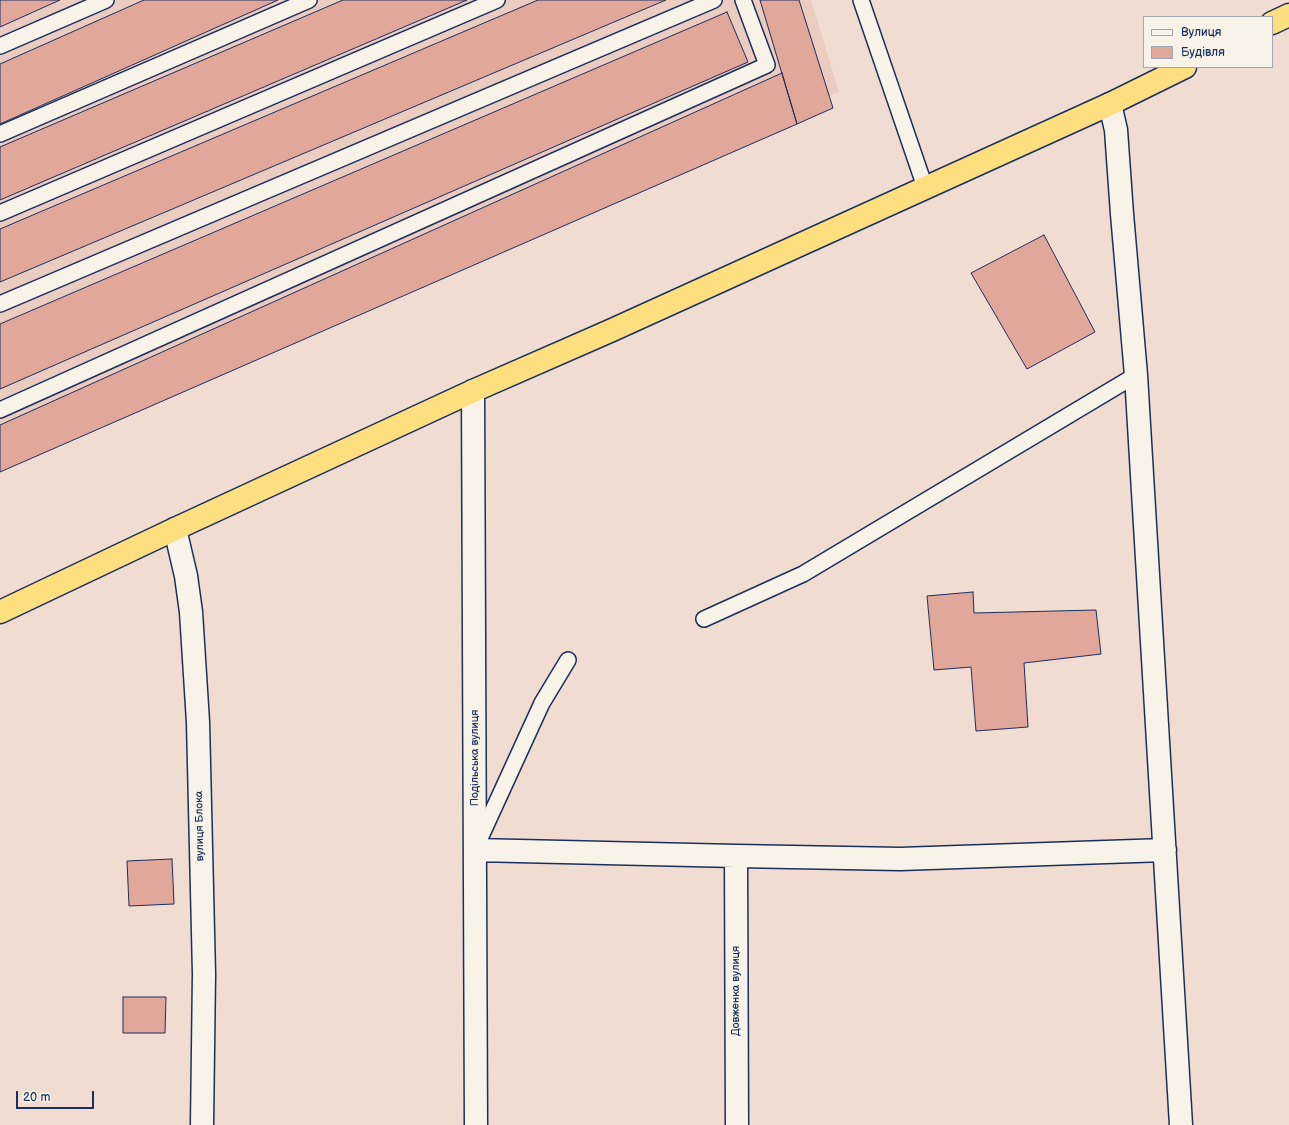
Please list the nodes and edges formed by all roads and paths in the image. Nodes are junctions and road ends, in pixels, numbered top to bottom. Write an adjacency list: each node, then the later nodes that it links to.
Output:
1 (106, 0): 9 (lane)
2 (309, 0): 12 (lane)
3 (497, 0): 14 (lane)
4 (714, 0): 15 (lane)
5 (743, 0): 18 (lane)
6 (861, 0): 13 (lane)
7 (1289, 15): 8 (highway)
8 (1273, 23)
9 (0, 46)
10 (1182, 68): 11 (highway)
11 (1110, 104): 13 (highway); 16 (street)
12 (0, 134)
13 (925, 187): 17 (highway)
14 (0, 213)
15 (0, 304)
16 (1136, 375): 21 (lane); 24 (street)
17 (473, 391): 19 (highway); 23 (street, Подільська вулиця)
18 (0, 410)
19 (175, 529): 20 (highway); 26 (street, вулиця Блока)
20 (0, 612)
21 (704, 618)
22 (568, 660): 23 (lane)
23 (475, 850): 25 (street); 27 (street, Подільська вулиця)
24 (1165, 850): 25 (street); 29 (street)
25 (736, 856): 28 (street, Довженка вулиця)
26 (202, 1125)
27 (476, 1125)
28 (737, 1125)
29 (1180, 1125)

